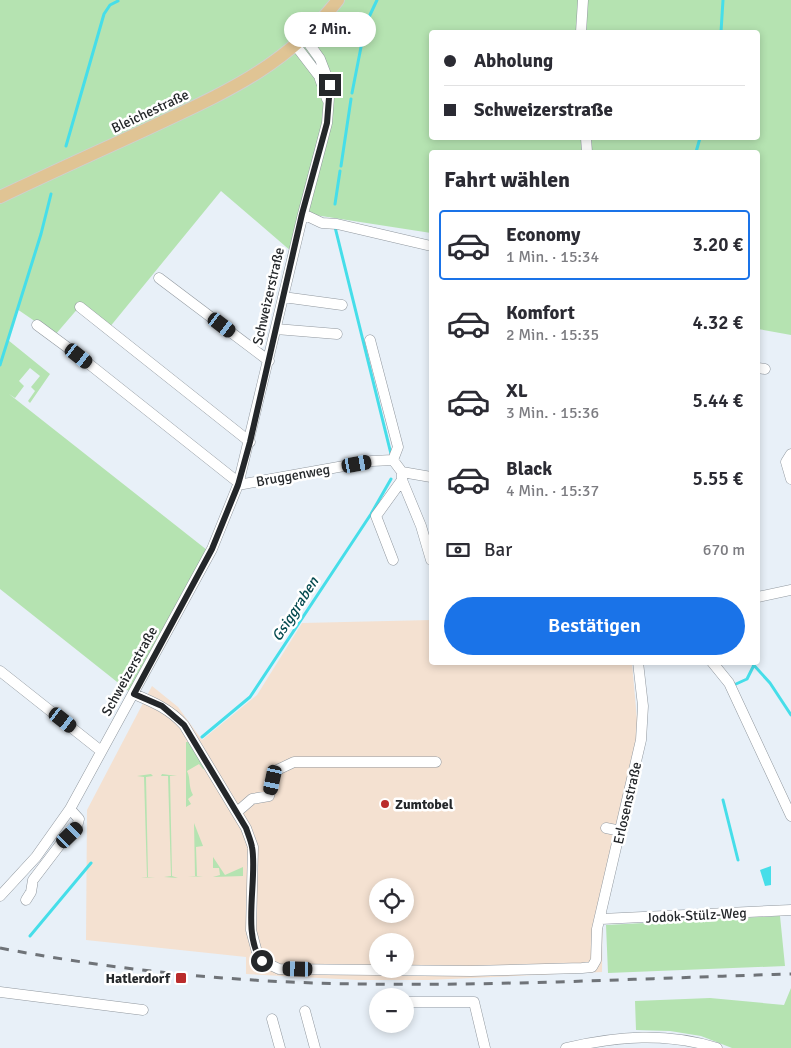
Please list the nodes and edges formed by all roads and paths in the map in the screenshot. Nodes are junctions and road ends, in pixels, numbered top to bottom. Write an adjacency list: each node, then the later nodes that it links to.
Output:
1 (338, 0): 4 (main road)
2 (583, 0): 3 (street)
3 (581, 30)
4 (300, 42): 5 (main road, Bleichestraße); 6 (street, Schweizerstraße)
5 (0, 197)
6 (302, 214): 7 (street); 9 (street, Schweizerstraße)
7 (429, 246)
8 (159, 278): 16 (street)
9 (283, 297): 10 (street); 13 (street, Schweizerstraße)
10 (342, 305)
11 (80, 308): 17 (street)
12 (37, 325): 23 (street)
13 (276, 329): 14 (street); 16 (street, Schweizerstraße)
14 (337, 334)
15 (370, 340): 19 (street)
16 (269, 361): 17 (street, Schweizerstraße)
17 (250, 442): 23 (street, Schweizerstraße)
18 (791, 454): 22 (street)
19 (393, 460): 20 (street); 23 (street, Bruggenweg)
20 (402, 476): 21 (street); 24 (street); 25 (street)
21 (429, 477)
22 (791, 480)
23 (238, 484): 31 (street, Schweizerstraße)
24 (429, 553)
25 (394, 560)
26 (791, 590): 27 (street)
27 (760, 597)
28 (638, 665): 38 (street, Erlosenstraße)
29 (714, 665): 36 (street)
30 (0, 671): 32 (street)
31 (134, 694): 32 (street, Schweizerstraße); 35 (street)
32 (101, 751): 34 (street, Schweizerstraße)
33 (436, 762): 35 (street)
34 (70, 809): 39 (street, Schweizerstraße); 40 (street)
35 (237, 812): 42 (street, Erlosenstraße)
36 (791, 816)
37 (606, 828): 38 (street)
38 (621, 831): 42 (street, Erlosenstraße)
39 (0, 896)
40 (26, 900)
41 (791, 910): 42 (street, Jodok-Stülz-Weg)
42 (601, 919)
43 (0, 992): 45 (street)
44 (414, 1002): 51 (street)
45 (143, 1010)
46 (305, 1011): 50 (street)
47 (272, 1019): 49 (street)
48 (601, 1044): 52 (street); 53 (street)
49 (280, 1048)
50 (315, 1048)
51 (485, 1048)
52 (566, 1048)
53 (718, 1048)

